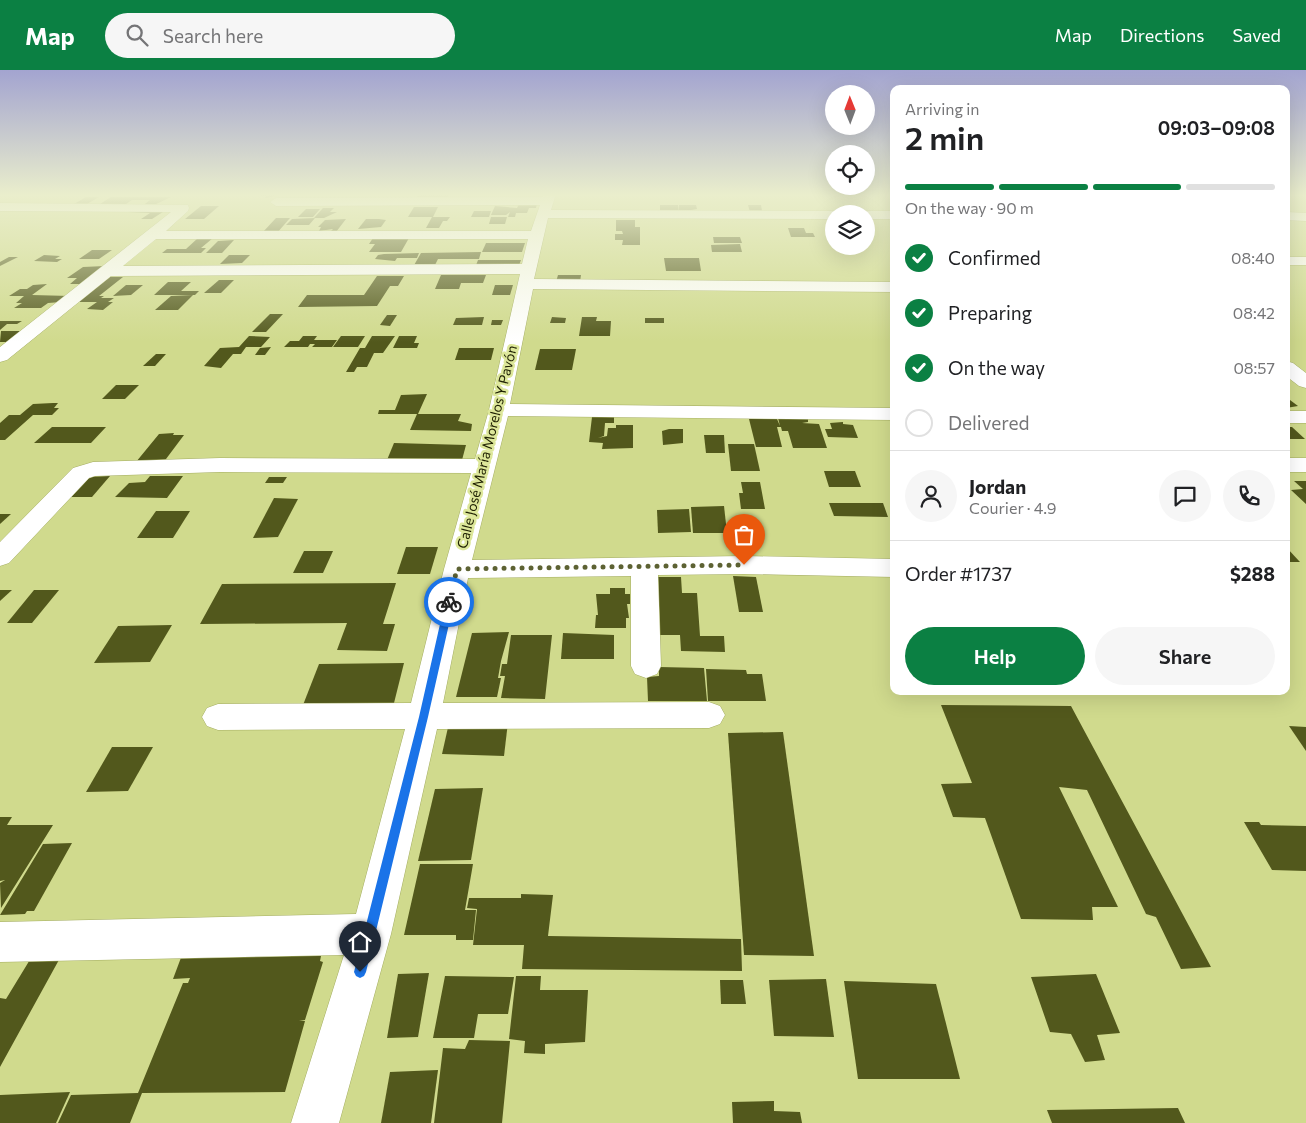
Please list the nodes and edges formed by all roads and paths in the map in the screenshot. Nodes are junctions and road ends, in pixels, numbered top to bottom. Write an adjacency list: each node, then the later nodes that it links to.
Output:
1 (143, 243): 5 (street)
2 (537, 243): 6 (street, Calle José María Morelos Y Pavón)
3 (1290, 261): 4 (street)
4 (1306, 261)
5 (109, 271): 6 (street); 8 (street)
6 (528, 277): 7 (street); 11 (street, Calle José María Morelos Y Pavón)
7 (890, 287)
8 (0, 356)
9 (1290, 370): 10 (street)
10 (1306, 382)
11 (499, 410): 12 (street); 17 (street, Calle José María Morelos Y Pavón)
12 (890, 414)
13 (1290, 417): 14 (street)
14 (1306, 417)
15 (1290, 465): 16 (street)
16 (1306, 465)
17 (483, 466): 18 (street); 21 (street, Calle José María Morelos Y Pavón)
18 (0, 557)
19 (644, 567): 20 (street); 21 (street); 22 (street)
20 (890, 568)
21 (457, 569): 25 (street, Calle José María Morelos Y Pavón)
22 (646, 666)
23 (709, 715): 25 (street)
24 (218, 717): 25 (street)
25 (424, 717): 26 (street, Calle José María Morelos Y Pavón)
26 (371, 934): 27 (street); 28 (street, Calle José María Morelos Y Pavón)
27 (0, 942)
28 (315, 1123)

